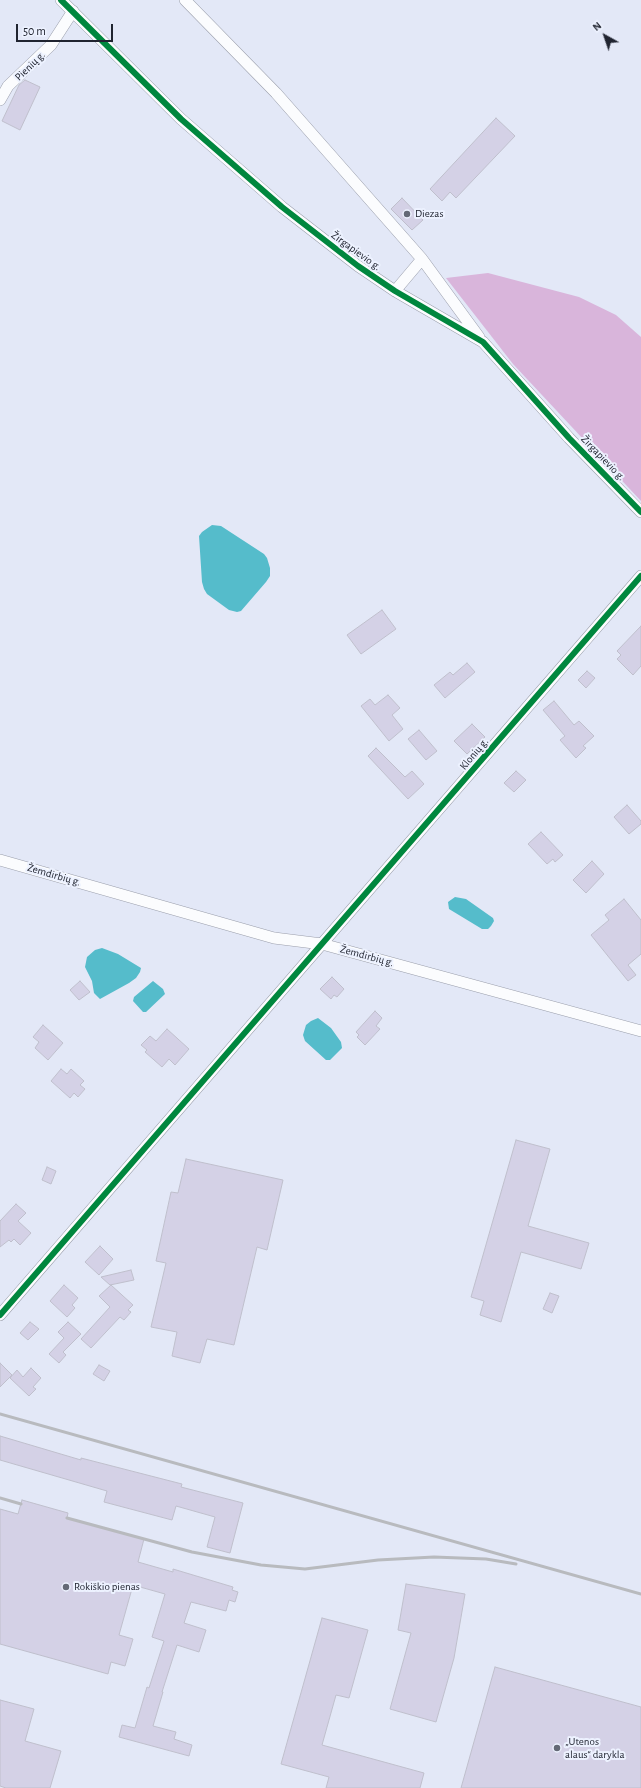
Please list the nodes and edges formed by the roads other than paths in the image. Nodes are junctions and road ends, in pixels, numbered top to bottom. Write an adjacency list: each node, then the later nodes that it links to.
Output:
1 (61, 0): 3 (street, Žirgapievio g.)
2 (186, 0): 5 (street)
3 (73, 11): 4 (street, Pienių g.); 6 (street, Žirgapievio g.)
4 (0, 100)
5 (422, 259): 6 (street); 7 (street)
6 (395, 291): 7 (street, Žirgapievio g.)
7 (483, 342): 8 (street, Žirgapievio g.)
8 (641, 512)
9 (641, 576): 11 (street, Klonių g.)
10 (0, 860): 11 (street, Žemdirbių g.)
11 (322, 944): 12 (street, Žemdirbių g.); 13 (street, Klonių g.)
12 (641, 1031)
13 (0, 1315)

